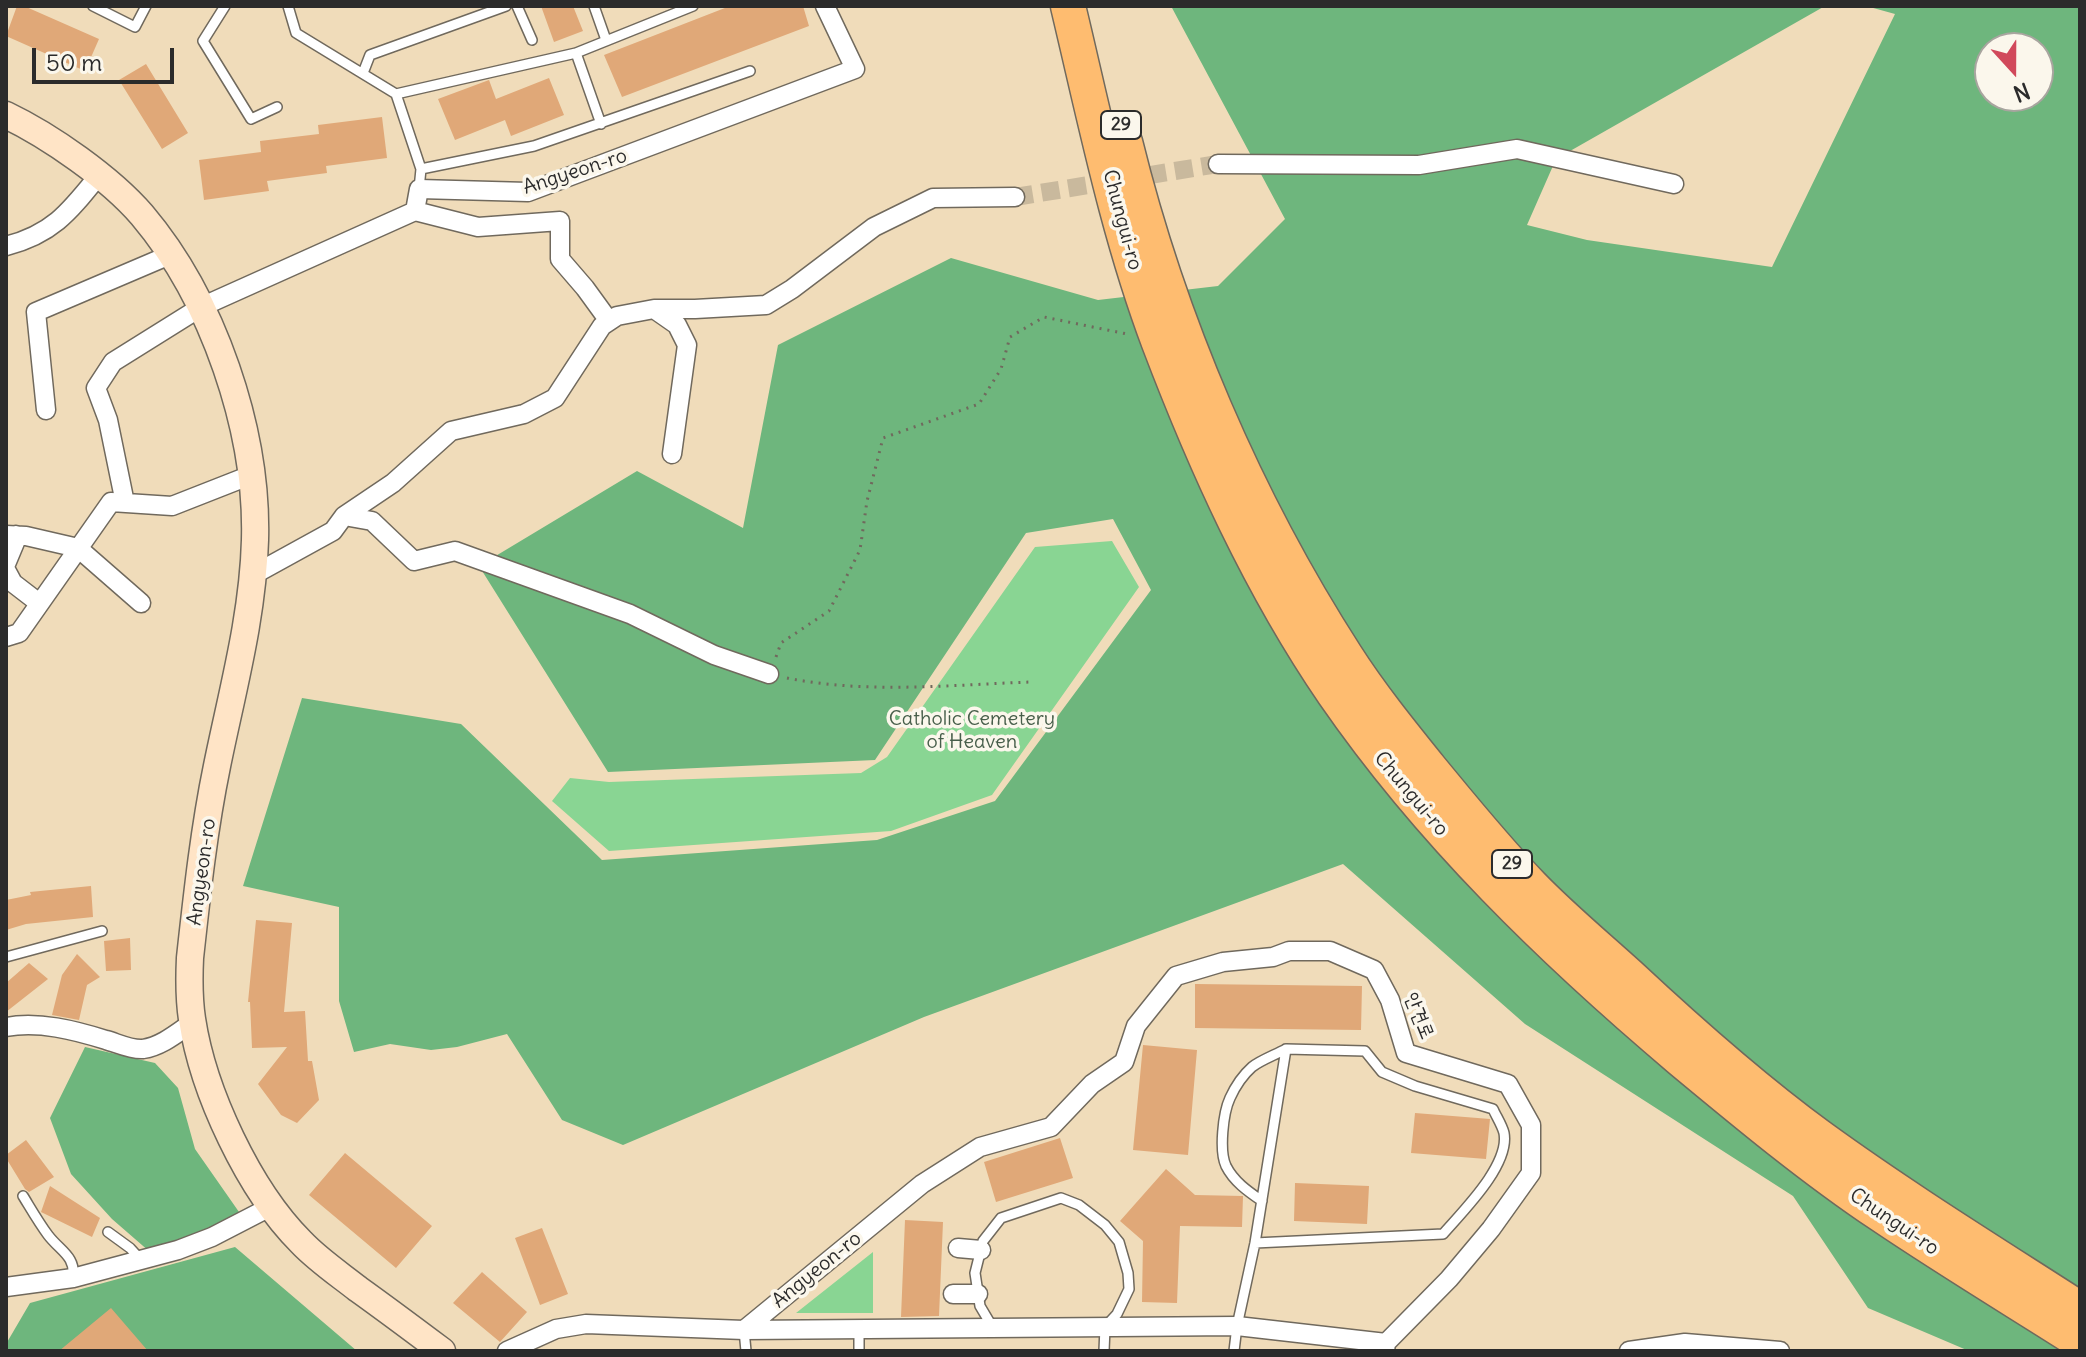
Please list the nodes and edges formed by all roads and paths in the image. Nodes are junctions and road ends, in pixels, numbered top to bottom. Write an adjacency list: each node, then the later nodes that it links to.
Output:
1 (93, 6): 12 (lane)
2 (146, 6): 12 (lane)
3 (225, 6): 19 (lane)
4 (288, 6): 17 (lane)
5 (506, 6): 17 (lane)
6 (517, 6): 13 (lane)
7 (594, 6): 14 (lane)
8 (693, 6): 14 (lane)
9 (825, 6): 26 (street, Angyeon-ro)
10 (1068, 6): 34 (highway, Chungui-ro / 29)
11 (1091, 6): 68 (highway, Chungui-ro / 29)
12 (106, 9)
13 (532, 40)
14 (606, 40): 15 (lane)
15 (576, 53): 18 (lane); 21 (lane)
16 (750, 71): 21 (lane)
17 (363, 73): 18 (lane)
18 (396, 94): 23 (lane)
19 (277, 107)
20 (6, 115): 24 (main road, Angyeon-ro)
21 (601, 124): 23 (lane)
22 (1218, 164): 25 (street)
23 (421, 169): 26 (lane)
24 (99, 175): 29 (street); 30 (main road, Angyeon-ro)
25 (1674, 184)
26 (419, 189): 28 (street)
27 (1015, 197): 32 (street)
28 (415, 211): 31 (street); 33 (street)
29 (6, 246)
30 (172, 254): 31 (main road, Angyeon-ro); 35 (street)
31 (201, 307): 37 (main road, Angyeon-ro); 38 (street)
32 (654, 309): 33 (street); 36 (street)
33 (609, 321): 39 (street)
34 (1158, 340): 48 (path); 74 (highway, Chungui-ro / 29)
35 (46, 410)
36 (672, 454)
37 (251, 475): 38 (street); 44 (main road, Angyeon-ro)
38 (125, 503): 41 (street)
39 (344, 516): 44 (street); 48 (street)
40 (11, 535): 41 (street); 42 (street)
41 (78, 548): 45 (street); 46 (street)
42 (6, 564)
43 (6, 570): 45 (street)
44 (253, 575): 52 (main road, Angyeon-ro)
45 (39, 603): 47 (street)
46 (141, 603)
47 (6, 637)
48 (769, 674): 49 (path)
49 (1030, 682)
50 (102, 931): 51 (lane)
51 (6, 957)
52 (193, 1022): 53 (street); 57 (main road, Angyeon-ro)
53 (6, 1027)
54 (1286, 1049): 56 (lane); 56 (lane); 59 (lane)
55 (23, 1196): 63 (lane)
56 (1262, 1201): 59 (lane)
57 (272, 1206): 62 (street); 76 (main road, Angyeon-ro)
58 (108, 1232): 62 (lane)
59 (1255, 1243): 69 (lane)
60 (958, 1248): 61 (street)
61 (981, 1250): 67 (lane); 70 (lane)
62 (141, 1260): 63 (street)
63 (73, 1278): 65 (street)
64 (6, 1280): 65 (street)
65 (6, 1287)
66 (953, 1294): 67 (street)
67 (978, 1294): 71 (lane)
68 (2080, 1309)
69 (1237, 1326): 70 (street, 안견로); 75 (street, 안견로); 81 (lane)
70 (1105, 1327): 71 (street, 안견로); 80 (lane)
71 (993, 1328): 72 (street, 안견로)
72 (859, 1329): 73 (street, 안견로); 79 (lane)
73 (744, 1330): 75 (street, 안견로); 77 (street); 78 (lane)
74 (2080, 1342)
75 (1385, 1347)
76 (442, 1351)
77 (507, 1351)
78 (746, 1351)
79 (859, 1351)
80 (1104, 1351)
81 (1234, 1351)
82 (1629, 1351): 83 (street)
83 (1780, 1351)

